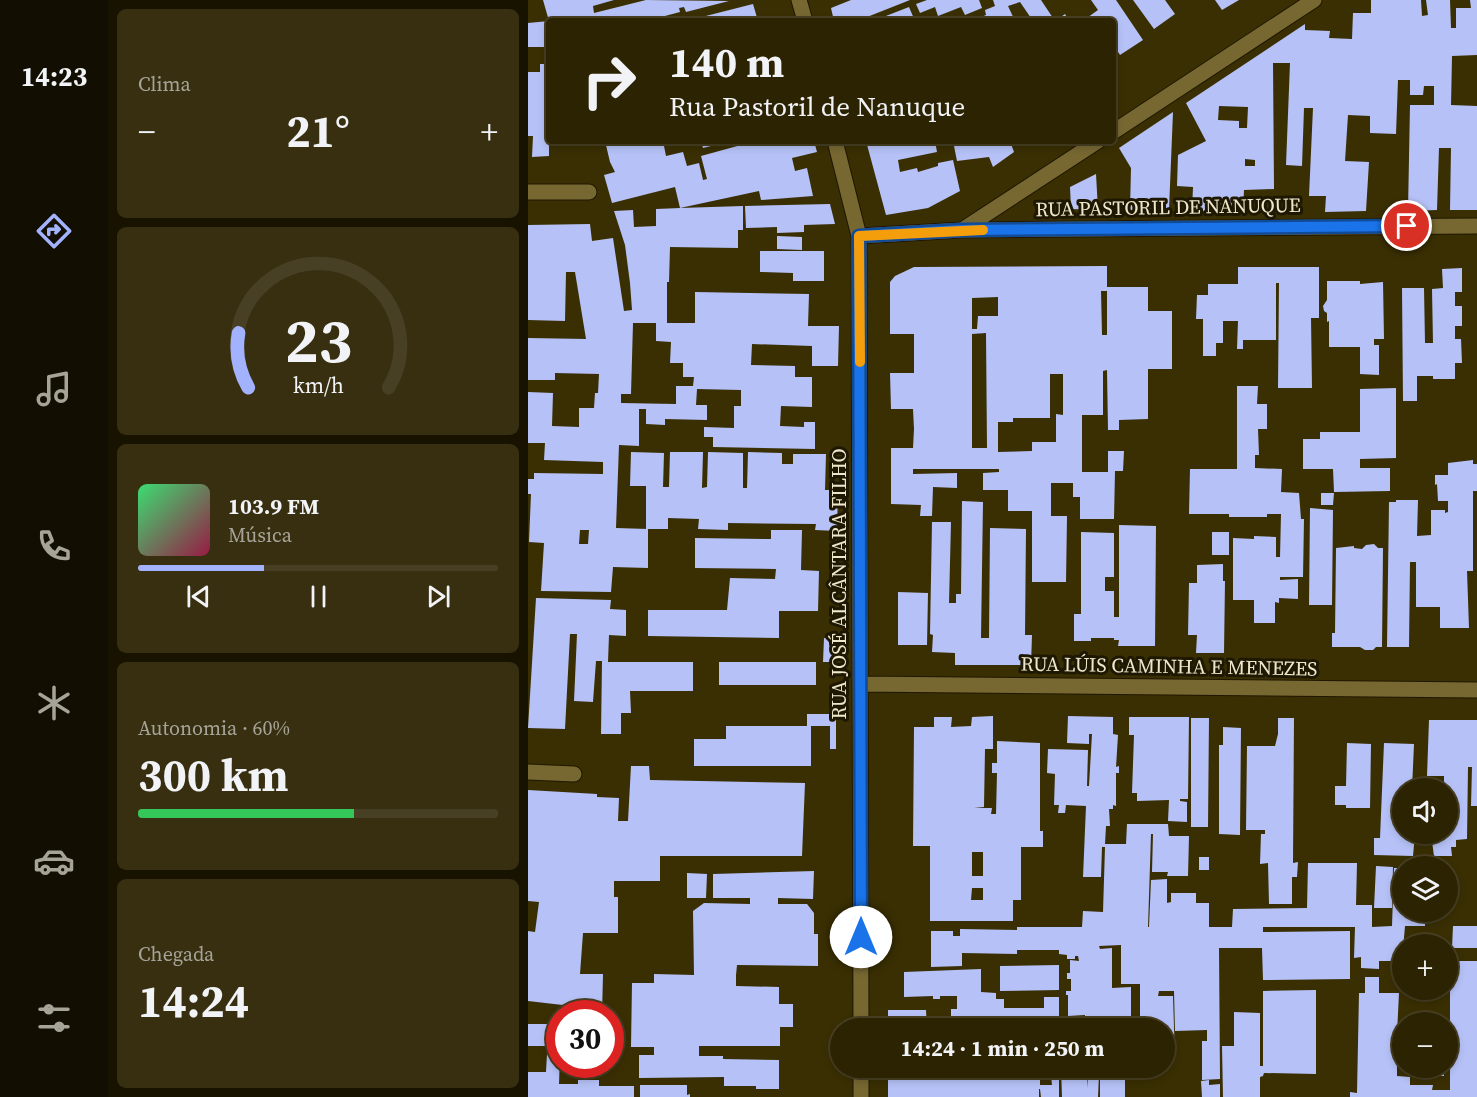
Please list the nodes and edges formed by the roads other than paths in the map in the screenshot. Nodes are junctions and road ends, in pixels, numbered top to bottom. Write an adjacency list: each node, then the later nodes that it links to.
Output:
1 (799, 0): 3 (street)
2 (1314, 0): 4 (street)
3 (804, 18)
4 (1116, 130)
5 (836, 144): 11 (street, RUA JOSÉ ALCÂNTARA FILHO)
6 (1093, 144): 10 (street)
7 (528, 192): 8 (street)
8 (589, 192)
9 (1477, 226): 10 (street, RUA PASTORIL DE NANUQUE)
10 (962, 230): 11 (street, RUA PASTORIL DE NANUQUE)
11 (859, 236): 12 (street, RUA JOSÉ ALCÂNTARA FILHO)
12 (861, 684): 13 (street, RUA LÚIS CAMINHA E MENEZES); 16 (street, RUA JOSÉ ALCÂNTARA FILHO)
13 (1477, 690)
14 (528, 772): 15 (street)
15 (574, 774)
16 (861, 1018)
17 (861, 1078): 18 (street)
18 (861, 1097)

